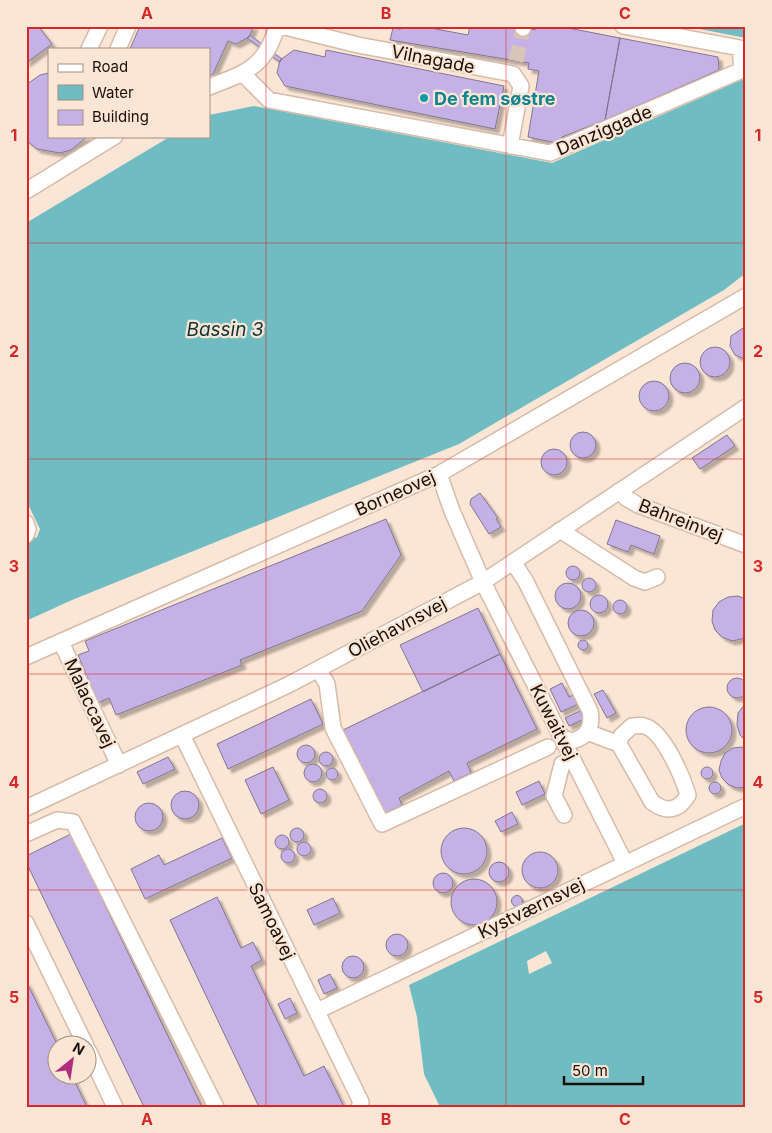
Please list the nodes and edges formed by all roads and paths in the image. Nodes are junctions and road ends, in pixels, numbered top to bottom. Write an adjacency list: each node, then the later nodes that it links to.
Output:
1 (100, 26): 7 (street)
2 (128, 26): 8 (street)
3 (279, 26): 9 (street); 12 (street, Vilnagade)
4 (292, 26): 5 (street)
5 (331, 26)
6 (623, 26): 12 (street, Danziggade)
7 (89, 48)
8 (118, 48)
9 (243, 74): 10 (street); 12 (street, Danziggade)
10 (210, 87)
11 (112, 138): 13 (street)
12 (510, 146)
13 (26, 191)
14 (746, 296): 16 (street, Borneovej)
15 (746, 406): 17 (street, Oliehavnsvej)
16 (439, 474): 24 (street, Kuwaitvej); 25 (street, Borneovej)
17 (619, 491): 19 (street, Oliehavnsvej); 21 (street, Bahreinvej)
18 (26, 523): 20 (street)
19 (560, 530): 22 (street, Oliehavnsvej); 23 (street)
20 (26, 534)
21 (746, 545)
22 (512, 562): 24 (street, Oliehavnsvej); 28 (street)
23 (657, 577)
24 (483, 582): 27 (street, Oliehavnsvej); 30 (street, Kuwaitvej)
25 (61, 642): 26 (street, Borneovej); 34 (street, Malaccavej)
26 (26, 657)
27 (318, 669): 29 (street, Oliehavnsvej); 32 (street)
28 (587, 732): 30 (street); 31 (street)
29 (182, 735): 34 (street, Oliehavnsvej); 41 (street, Samoavej)
30 (561, 737): 33 (street, Kuwaitvej)
31 (619, 744): 31 (street)
32 (548, 746)
33 (572, 759): 37 (street); 39 (street, Kuwaitvej)
34 (119, 765): 36 (street, Oliehavnsvej)
35 (746, 806): 39 (street, Kystværnsvej)
36 (26, 808)
37 (564, 815)
38 (26, 834): 45 (street)
39 (625, 863): 41 (street, Kystværnsvej)
40 (26, 923): 42 (street)
41 (316, 1012): 46 (street, Samoavej)
42 (81, 1036)
43 (98, 1071): 44 (street)
44 (115, 1107)
45 (216, 1107)
46 (359, 1107)

